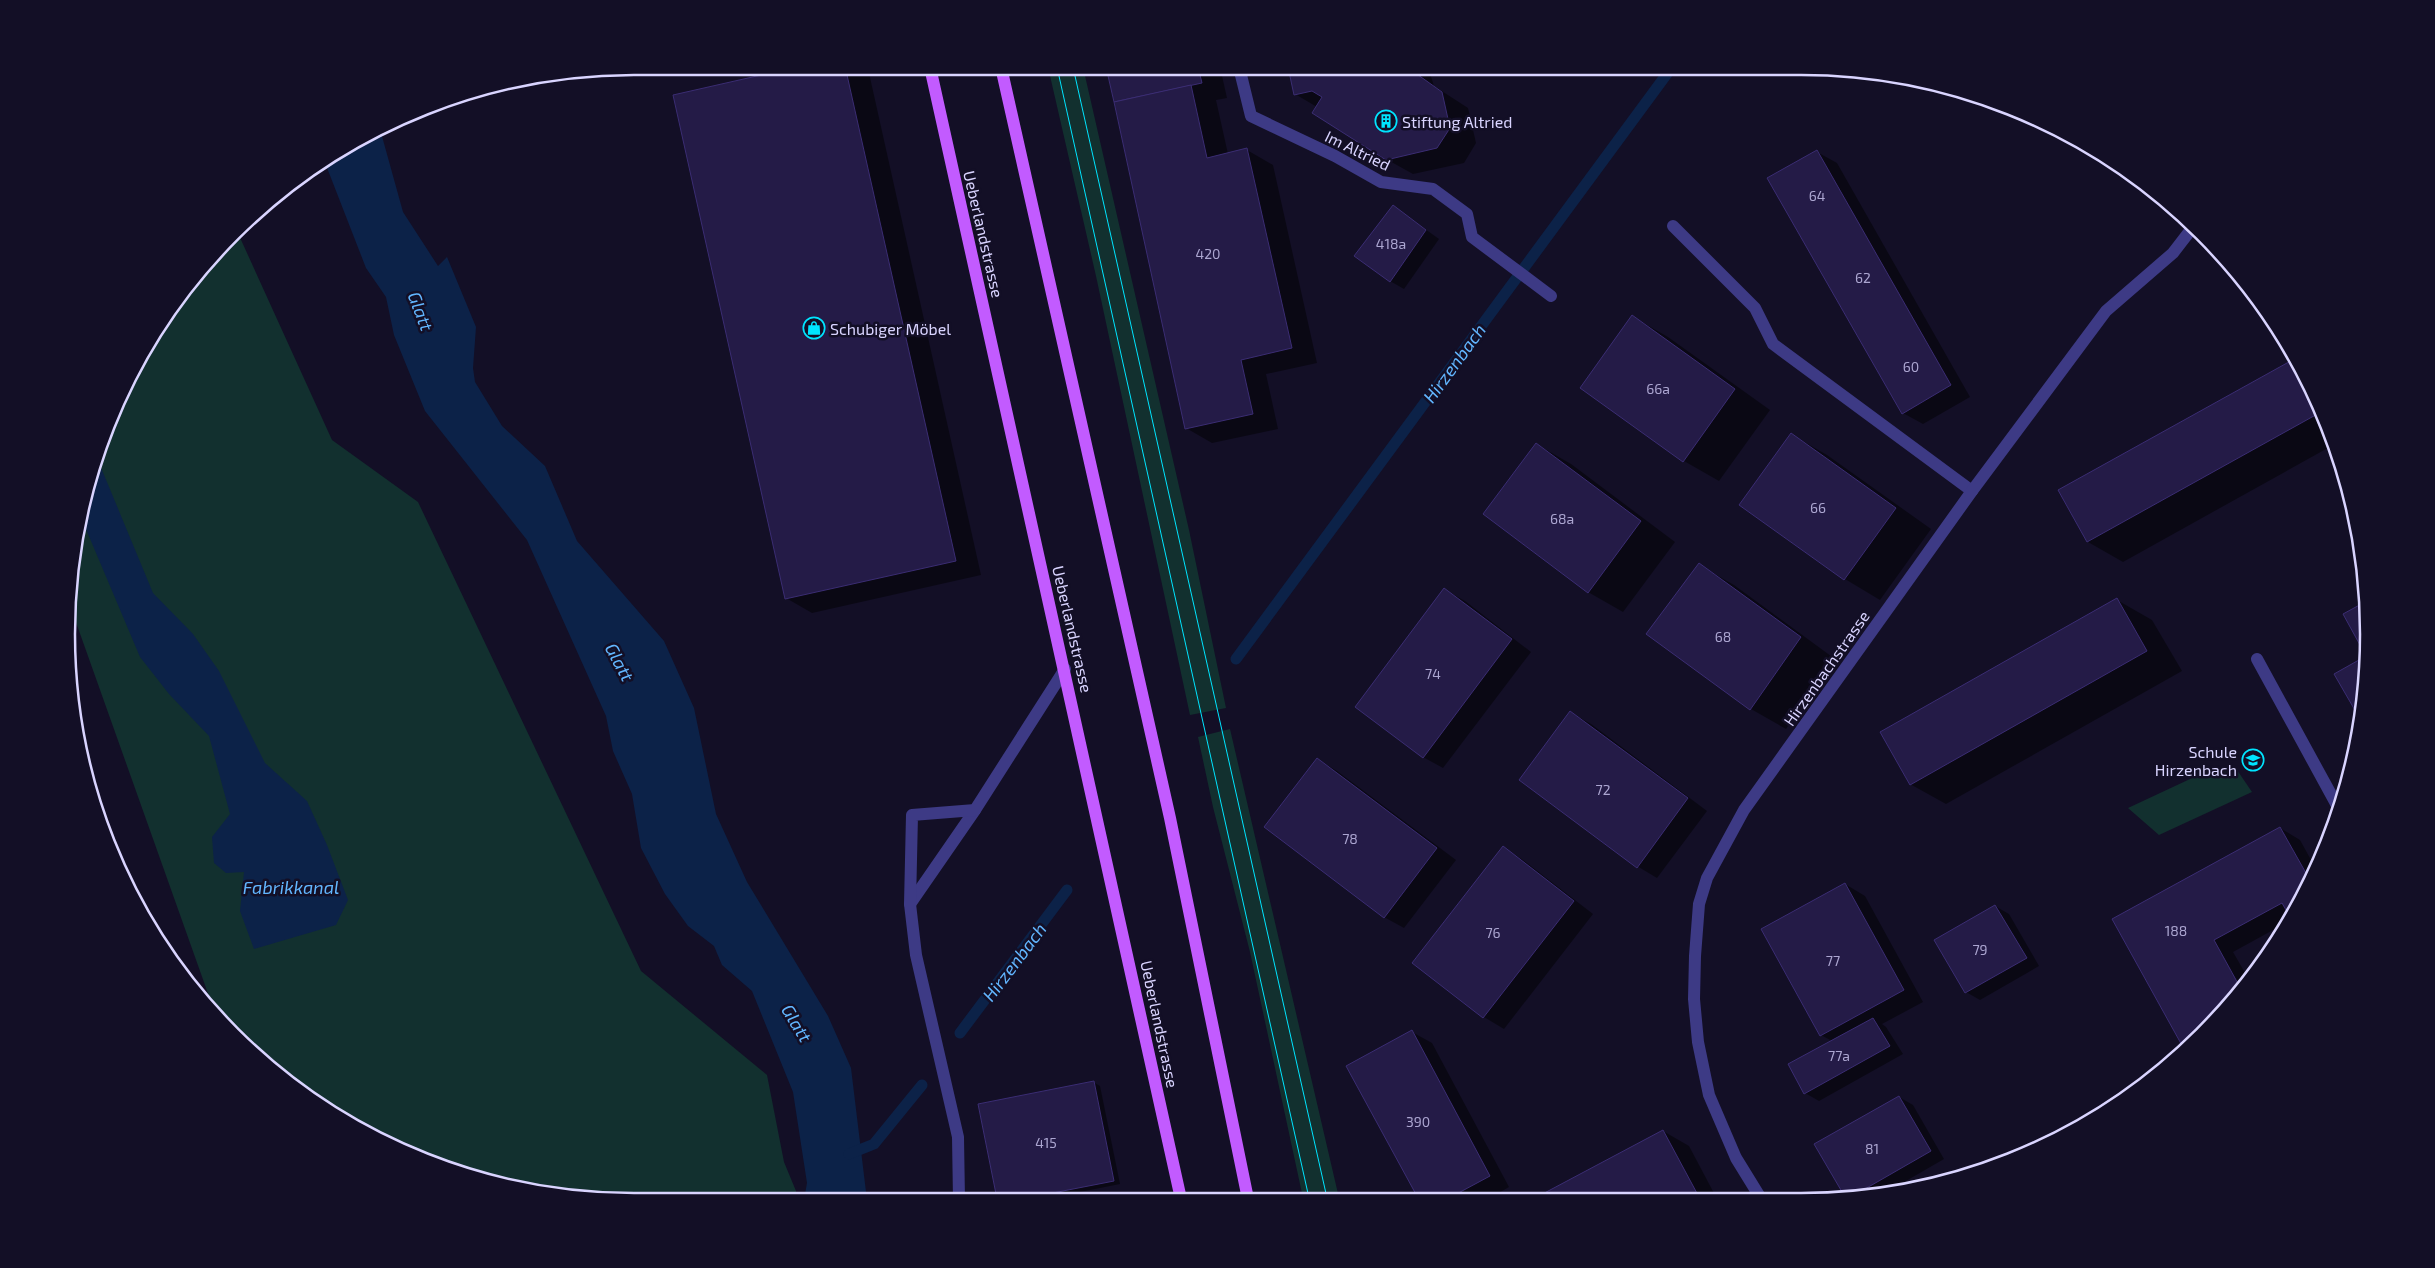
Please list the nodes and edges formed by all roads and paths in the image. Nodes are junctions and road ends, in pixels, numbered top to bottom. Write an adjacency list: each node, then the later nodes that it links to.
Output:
1 (932, 75): 9 (main road, Ueberlandstrasse)
2 (1003, 75): 15 (main road)
3 (1241, 75): 6 (street, Im Altried)
4 (1673, 226): 7 (street)
5 (2189, 232): 7 (street, Hirzenbachstrasse)
6 (1551, 296)
7 (1972, 491): 16 (street, Hirzenbachstrasse)
8 (2257, 659): 10 (street)
9 (1065, 669): 11 (street); 14 (main road, Ueberlandstrasse)
10 (2334, 800)
11 (975, 810): 12 (street); 12 (street)
12 (910, 904): 13 (street)
13 (958, 1193)
14 (1180, 1193)
15 (1247, 1193)
16 (1758, 1193)

